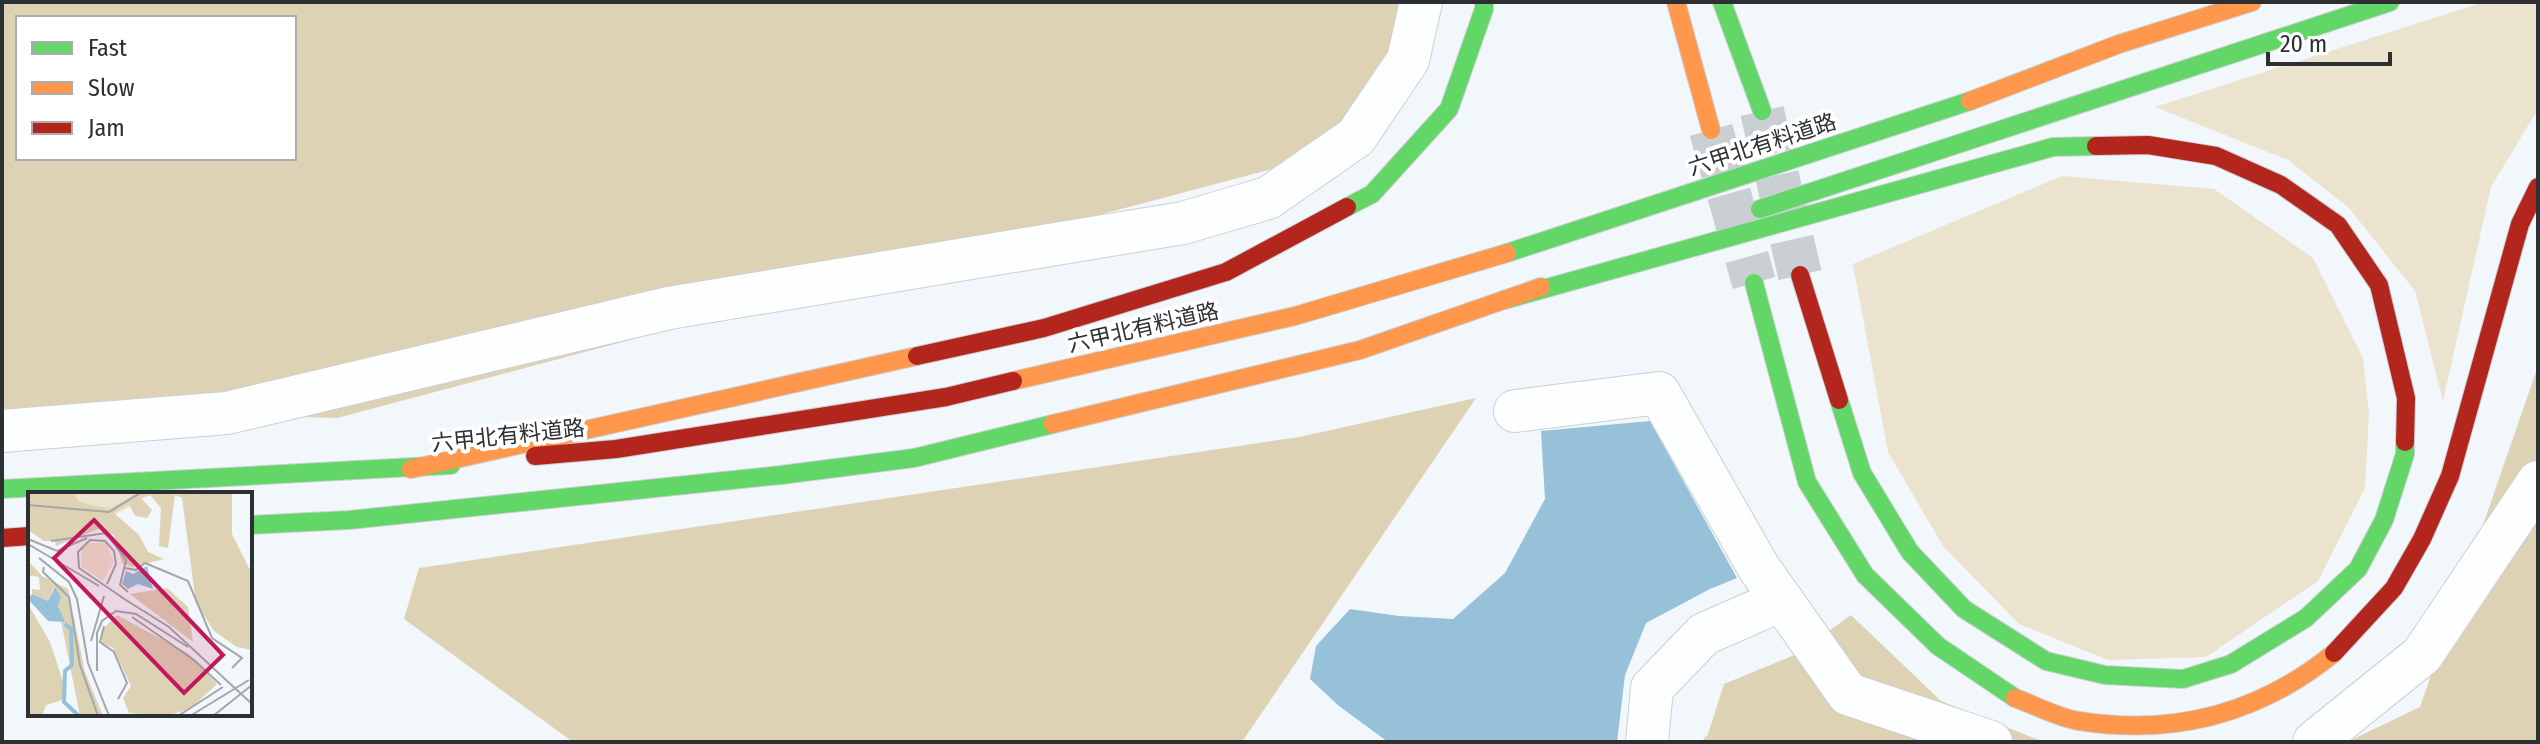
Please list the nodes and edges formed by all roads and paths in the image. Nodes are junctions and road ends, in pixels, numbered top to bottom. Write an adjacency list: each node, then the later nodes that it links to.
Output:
1 (1421, 2): 14 (street)
2 (1484, 2): 15 (main road)
3 (1676, 2): 8 (main road)
4 (1722, 2): 7 (main road)
5 (2252, 2): 15 (main road, 六甲北有料道路)
6 (2390, 2): 12 (main road)
7 (1762, 111)
8 (1711, 130)
9 (2538, 187): 11 (main road)
10 (1800, 275): 12 (main road)
11 (1754, 283)
12 (1504, 300): 18 (main road)
13 (1515, 411): 21 (street)
14 (2, 431)
15 (411, 469): 17 (main road, 六甲北有料道路)
16 (2538, 482): 24 (street)
17 (2, 489)
18 (252, 525)
19 (28, 536): 20 (main road)
20 (2, 538)
21 (1782, 600): 22 (street); 23 (street)
22 (1647, 742)
23 (1991, 742)
24 (2314, 742)

